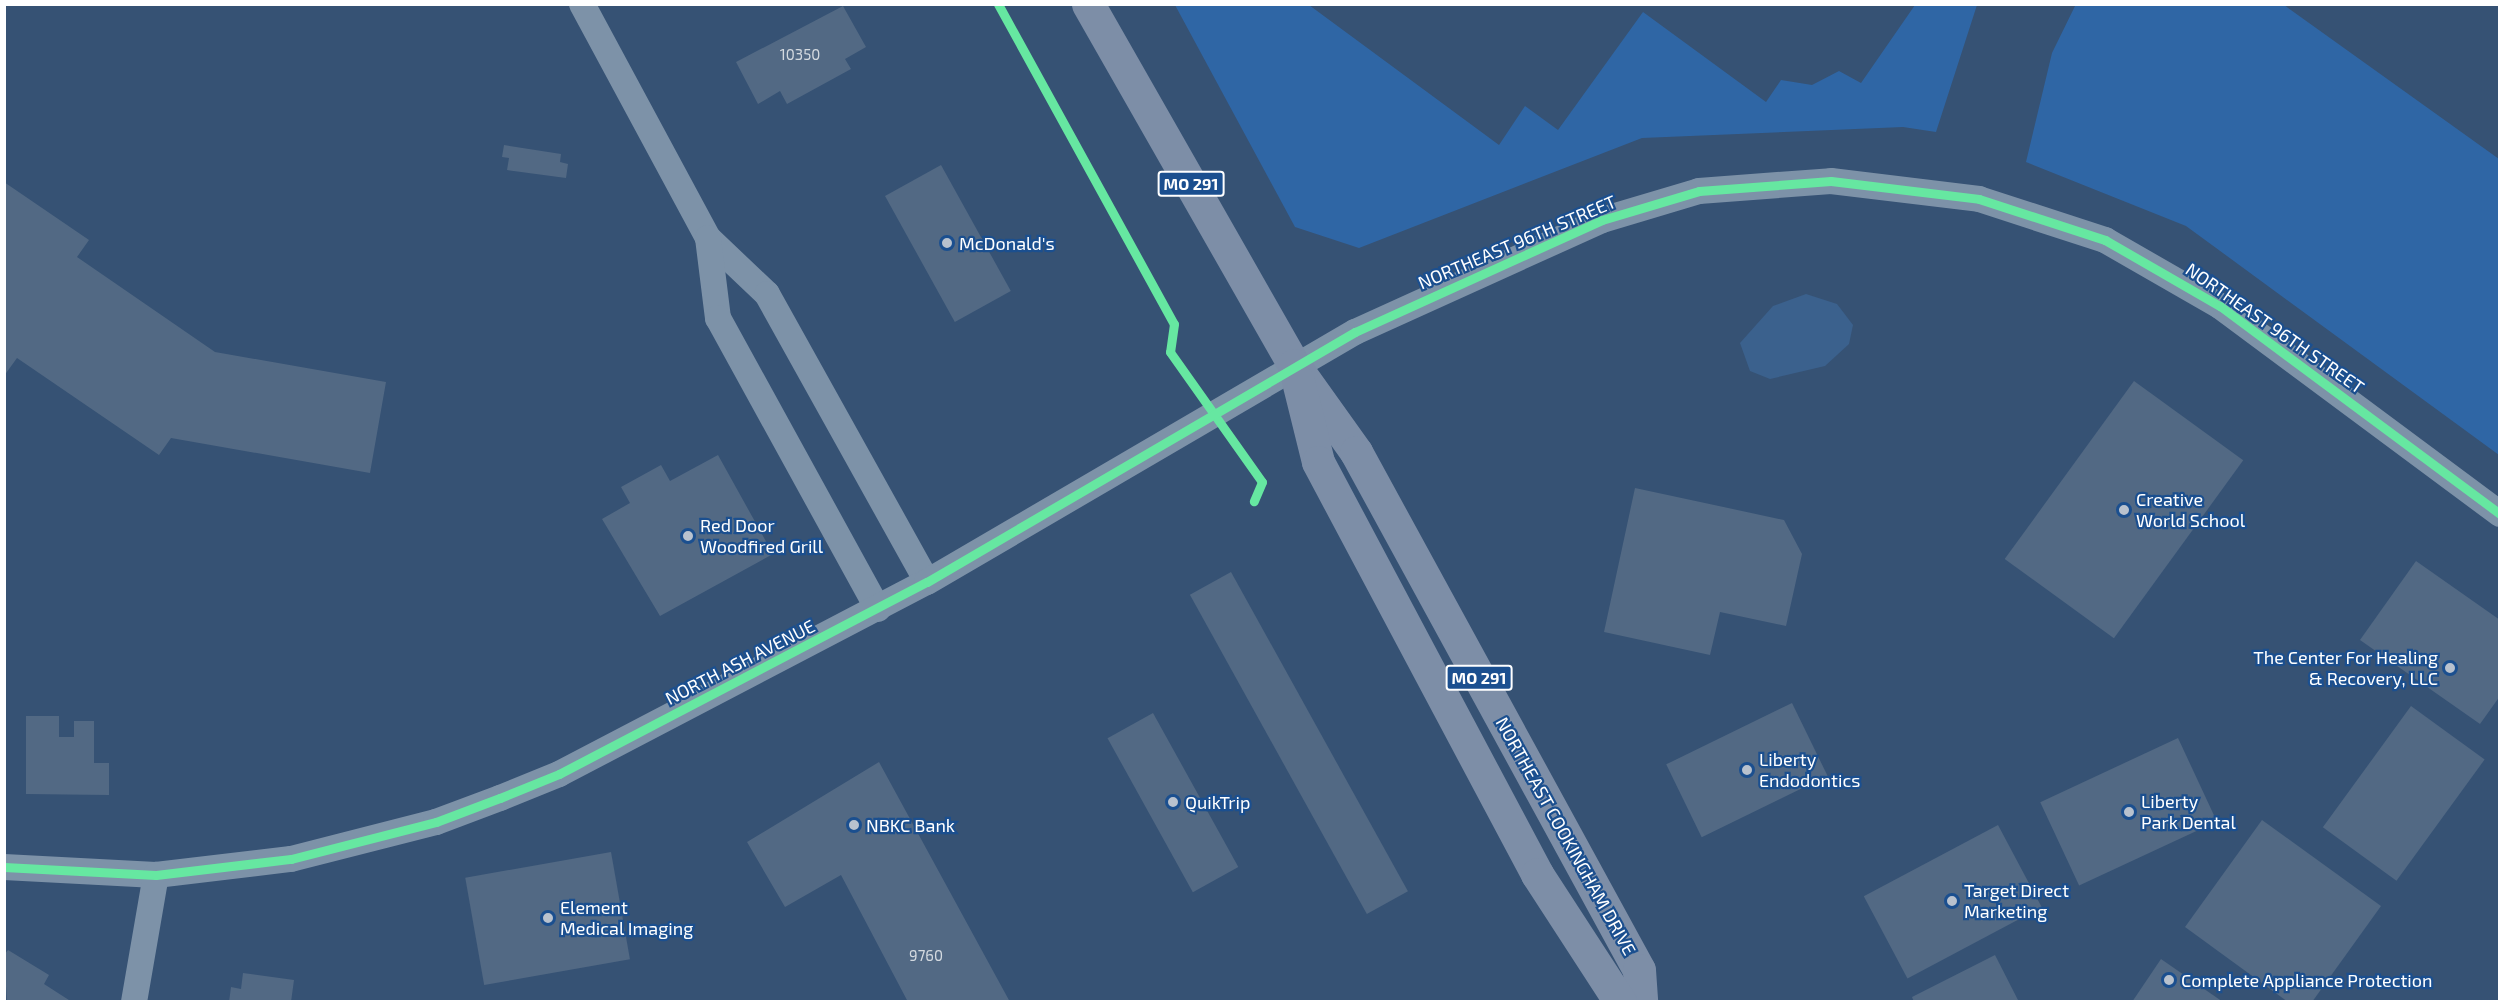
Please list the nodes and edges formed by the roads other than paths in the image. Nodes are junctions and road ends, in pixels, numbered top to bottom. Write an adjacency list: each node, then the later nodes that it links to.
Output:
1 (582, 4): 3 (street)
2 (1088, 4): 4 (main road, NORTHEAST COOKINGHAM DRIVE / MO 291)
3 (708, 238): 6 (street); 7 (street)
4 (1294, 365): 5 (street, NORTHEAST 96TH STREET); 6 (street, NORTH ASH AVENUE); 11 (main road, NORTHEAST COOKINGHAM DRIVE / MO 291); 12 (main road, NORTHEAST COOKINGHAM DRIVE / MO 291)
5 (2499, 514)
6 (927, 582): 7 (street, NORTH ASH AVENUE)
7 (878, 609): 9 (street, NORTH ASH AVENUE)
8 (4, 867): 9 (street, NORTH ASH AVENUE)
9 (156, 875): 10 (street)
10 (134, 1002)
11 (1620, 1002)
12 (1641, 1002)

